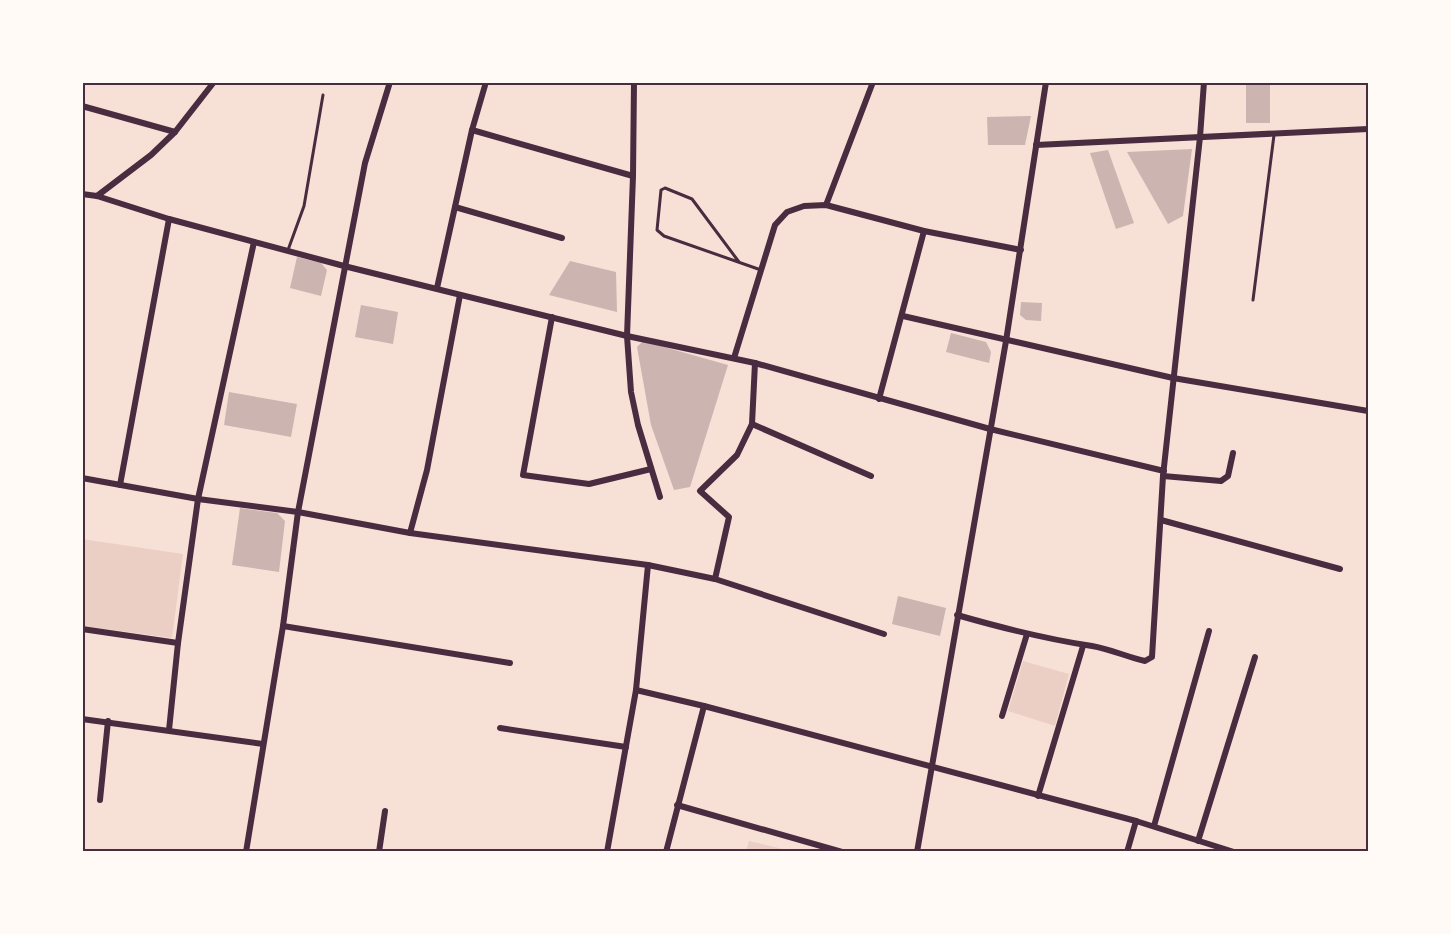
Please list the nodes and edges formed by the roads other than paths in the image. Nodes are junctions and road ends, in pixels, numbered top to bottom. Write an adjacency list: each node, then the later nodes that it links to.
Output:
1 (214, 82): 12 (street)
2 (390, 82): 28 (street)
3 (486, 82): 11 (street)
4 (634, 82): 16 (street)
5 (873, 82): 19 (street)
6 (1046, 82): 15 (street)
7 (1204, 82): 14 (street)
8 (323, 95): 25 (lane)
9 (82, 106): 12 (street)
10 (1368, 129): 13 (street)
11 (472, 130): 16 (street); 20 (street)
12 (175, 132): 18 (street)
13 (1274, 134): 14 (street); 32 (lane)
14 (1200, 137): 15 (street); 39 (street)
15 (1036, 145): 26 (street)
16 (633, 176): 35 (street)
17 (82, 194): 18 (street)
18 (97, 196): 21 (street)
19 (826, 205): 22 (street); 29 (street)
20 (455, 207): 23 (street); 30 (street)
21 (169, 219): 24 (street); 49 (street)
22 (924, 231): 26 (street); 33 (street)
23 (562, 238)
24 (254, 242): 25 (street); 51 (street)
25 (288, 250): 28 (street)
26 (1021, 250): 36 (street)
27 (739, 262): 27 (lane); 29 (lane)
28 (344, 266): 30 (street); 52 (street)
29 (761, 270): 37 (street)
30 (437, 288): 31 (street)
31 (460, 295): 34 (street); 54 (street)
32 (1253, 300)
33 (903, 316): 36 (street); 40 (street)
34 (552, 317): 35 (street); 45 (street)
35 (627, 336): 37 (street); 45 (street)
36 (1006, 341): 39 (street); 43 (street)
37 (734, 358): 38 (street)
38 (754, 363): 40 (street); 42 (street)
39 (1173, 378): 41 (street); 46 (street)
40 (879, 399): 43 (street)
41 (1368, 411)
42 (752, 424): 47 (street); 57 (street)
43 (990, 429): 46 (street); 58 (street)
44 (1233, 453): 46 (street)
45 (651, 469): 50 (street)
46 (1164, 474): 53 (street)
47 (871, 476)
48 (82, 478): 49 (street)
49 (120, 485): 51 (street)
50 (660, 497)
51 (198, 499): 52 (street); 64 (street)
52 (298, 512): 54 (street); 59 (street)
53 (1161, 520): 56 (street); 65 (street)
54 (410, 533): 55 (street)
55 (648, 565): 57 (street); 68 (street)
56 (1340, 569)
57 (715, 579): 62 (street)
58 (957, 615): 63 (street); 77 (street)
59 (284, 626): 67 (street); 75 (street)
60 (82, 629): 64 (street)
61 (1209, 631): 83 (street)
62 (884, 634)
63 (1027, 634): 65 (street); 70 (street)
64 (178, 643): 74 (street)
65 (1083, 646): 78 (street)
66 (1255, 657): 84 (street)
67 (510, 663)
68 (636, 690): 69 (street); 76 (street)
69 (704, 706): 77 (street); 80 (street)
70 (1002, 716)
71 (82, 718): 72 (street)
72 (108, 721): 74 (street); 79 (street)
73 (500, 728): 76 (street)
74 (169, 730): 75 (street)
75 (263, 744): 86 (street)
76 (626, 747): 88 (street)
77 (932, 767): 78 (street); 91 (street)
78 (1038, 796): 82 (street)
79 (100, 800)
80 (677, 805): 89 (street); 90 (street)
81 (385, 812): 87 (street)
82 (1136, 821): 83 (street); 92 (street)
83 (1154, 826): 84 (street)
84 (1198, 842): 85 (street)
85 (1219, 849): 93 (street)
86 (246, 852)
87 (379, 852)
88 (607, 852)
89 (666, 852)
90 (842, 852)
91 (917, 852)
92 (1127, 852)
93 (1234, 852)

